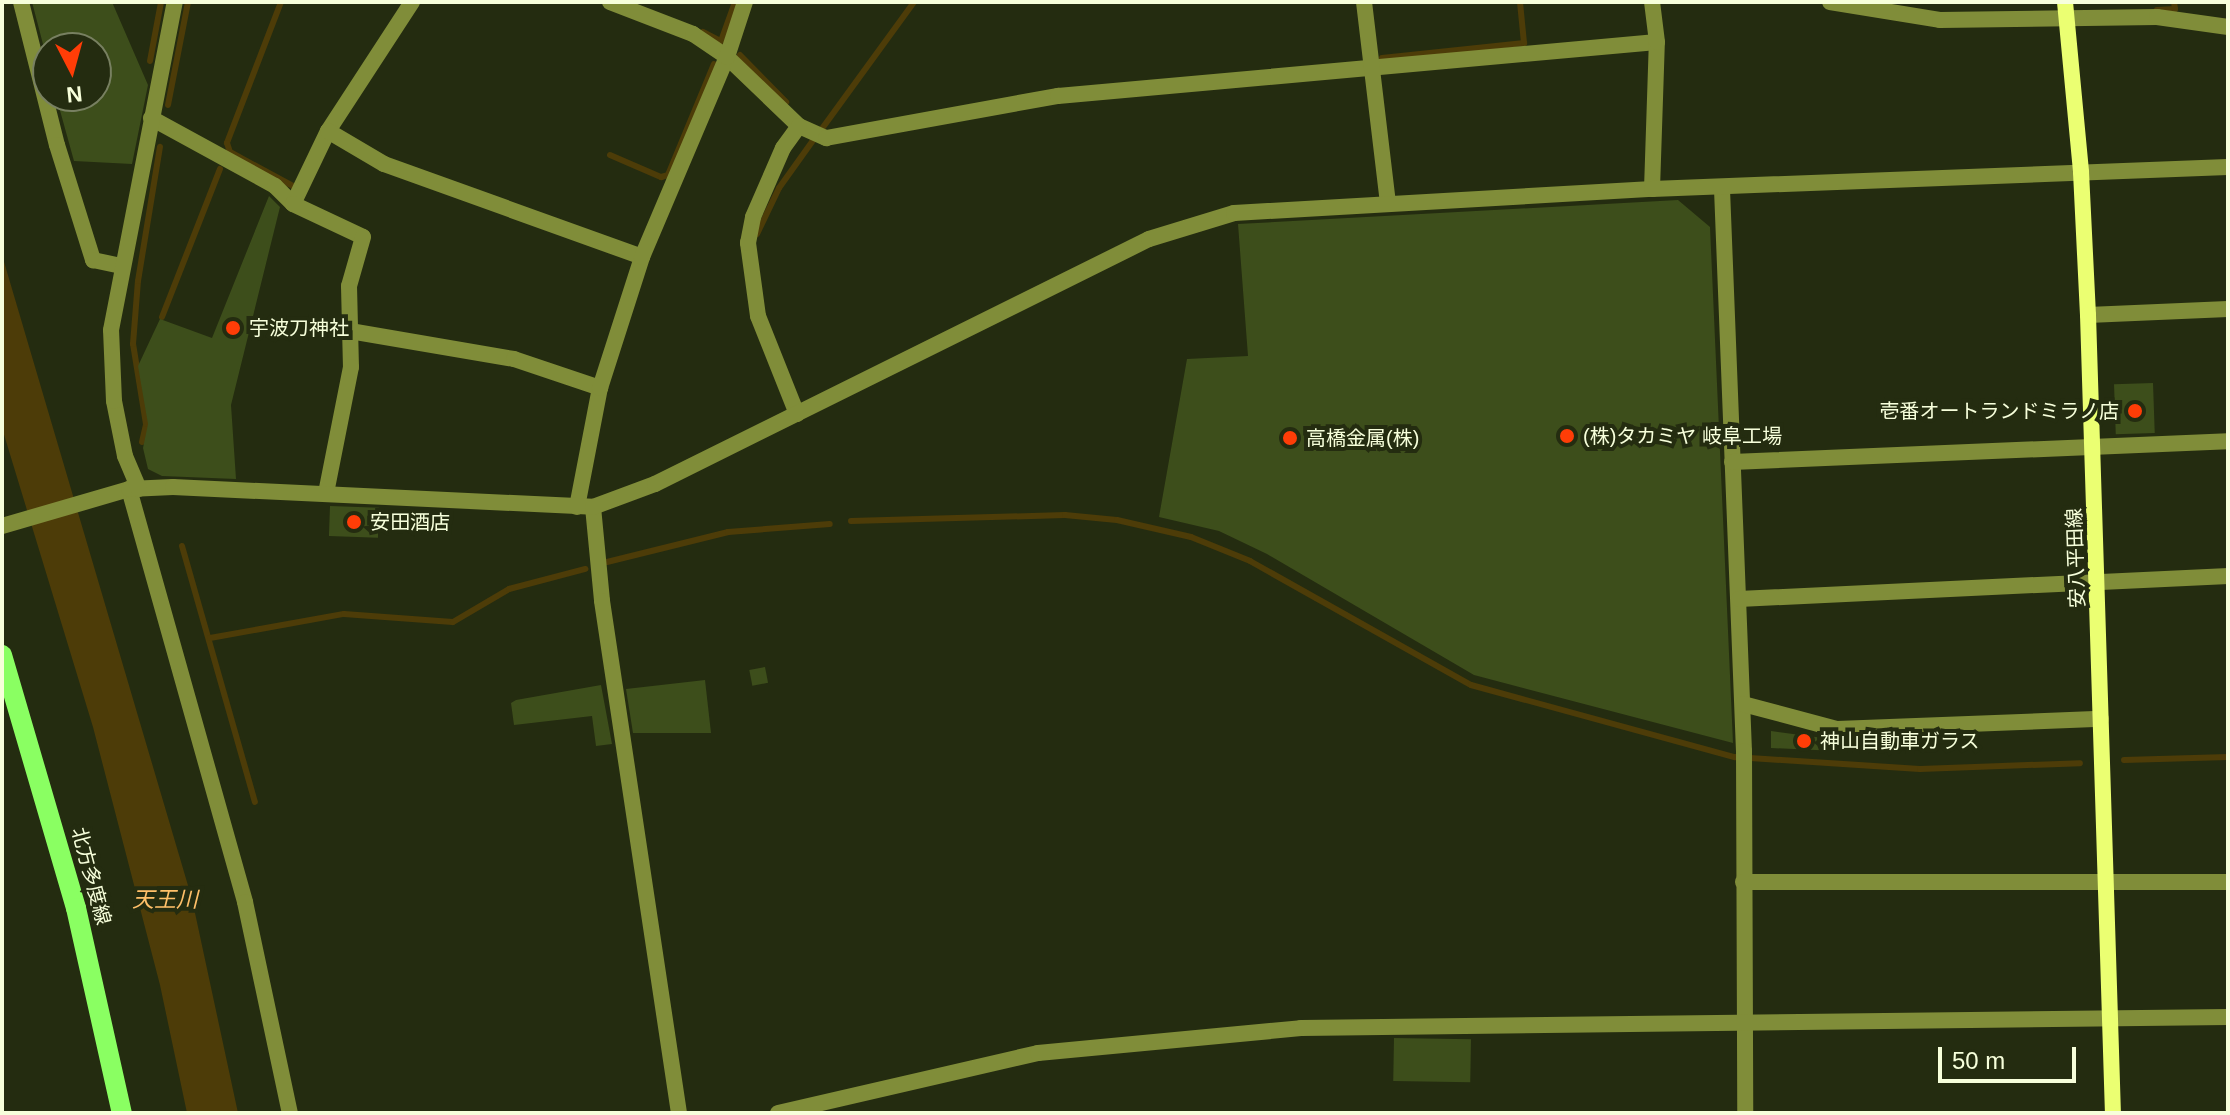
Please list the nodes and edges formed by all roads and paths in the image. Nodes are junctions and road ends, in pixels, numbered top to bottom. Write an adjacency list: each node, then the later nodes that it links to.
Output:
1 (21, 2): 24 (street)
2 (175, 2): 14 (street)
3 (412, 2): 16 (street)
4 (610, 2): 12 (street)
5 (745, 2): 12 (street)
6 (1364, 2): 13 (street)
7 (1652, 2): 11 (street)
8 (1830, 2): 9 (street)
9 (2066, 10): 10 (street); 18 (main road, 安八平田線)
10 (2228, 27)
11 (1657, 42): 13 (street); 19 (street)
12 (727, 57): 15 (street); 23 (street)
13 (1371, 64): 15 (street); 21 (street)
14 (151, 118): 22 (street); 24 (street)
15 (799, 126): 29 (street)
16 (328, 131): 22 (street); 23 (street)
17 (2228, 167): 18 (street)
18 (2081, 172): 20 (street); 26 (main road, 安八平田線)
19 (1652, 189): 20 (street); 21 (street)
20 (1722, 189): 32 (street)
21 (1388, 203): 29 (street)
22 (293, 204): 27 (street)
23 (642, 257): 28 (street)
24 (122, 266): 33 (street)
25 (2228, 309): 26 (street)
26 (2088, 315): 31 (main road, 安八平田線)
27 (350, 331): 28 (street); 34 (street)
28 (600, 388): 35 (street)
29 (797, 414): 35 (street)
30 (2228, 441): 31 (street)
31 (2093, 446): 32 (street); 38 (main road, 安八平田線)
32 (1732, 462): 39 (street)
33 (134, 489): 34 (street); 36 (street); 50 (street)
34 (326, 493): 35 (street)
35 (585, 507): 51 (street)
36 (2, 526)
37 (2228, 576): 38 (street)
38 (2097, 583): 39 (street); 42 (main road, 安八平田線)
39 (1739, 599): 41 (street)
40 (2, 655): 49 (main road, 北方多度線)
41 (1743, 704): 42 (street); 43 (street)
42 (2101, 719): 45 (main road, 安八平田線)
43 (1743, 882): 45 (street); 48 (street)
44 (2228, 882): 45 (street)
45 (2105, 885): 47 (main road, 安八平田線)
46 (2228, 1017): 47 (street)
47 (2109, 1018): 48 (street); 54 (main road, 安八平田線)
48 (1742, 1023): 52 (street); 53 (street)
49 (122, 1113)
50 (290, 1113)
51 (679, 1113)
52 (778, 1113)
53 (1745, 1113)
54 (2113, 1113)

